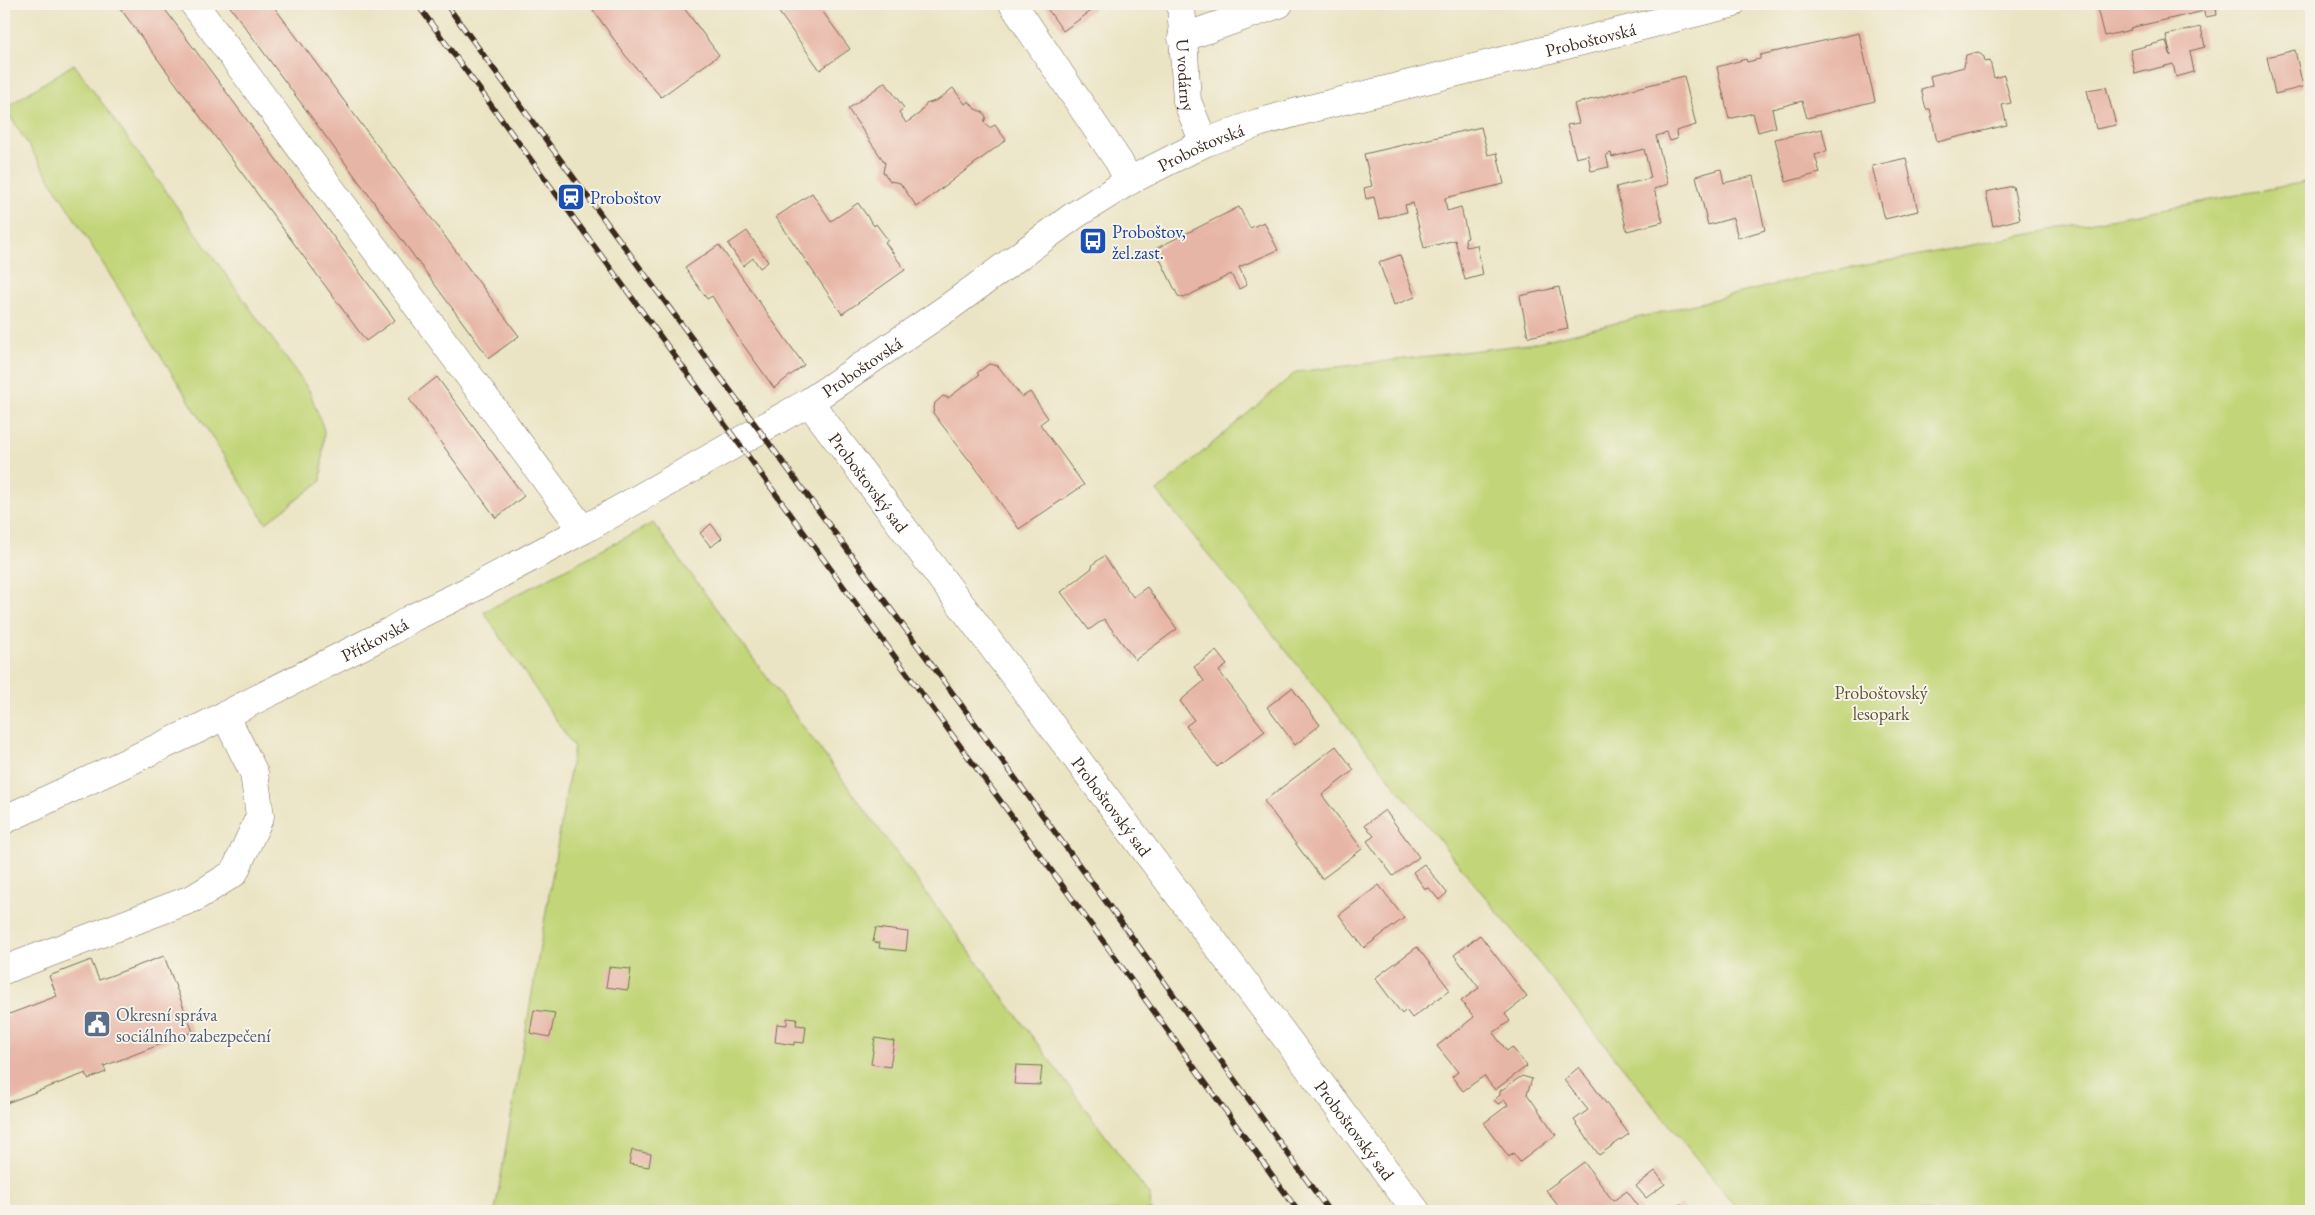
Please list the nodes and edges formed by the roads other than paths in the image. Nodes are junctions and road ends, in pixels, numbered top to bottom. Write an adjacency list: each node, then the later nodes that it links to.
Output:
1 (194, 4): 11 (street)
2 (1013, 4): 8 (street)
3 (1180, 4): 6 (street, U vodárny)
4 (1279, 4): 6 (street)
5 (1731, 4): 7 (street, Proboštovská)
6 (1182, 38): 7 (street, U vodárny)
7 (1204, 143): 8 (street, Proboštovská)
8 (1129, 181): 9 (street, Proboštovská)
9 (809, 402): 10 (street, Proboštovská); 15 (street, Proboštovský sad)
10 (738, 441): 11 (street, Přítkovská)
11 (583, 530): 12 (street, Přítkovská)
12 (225, 715): 13 (street, Přítkovská); 14 (street)
13 (4, 820)
14 (4, 970)
15 (1416, 1211)

